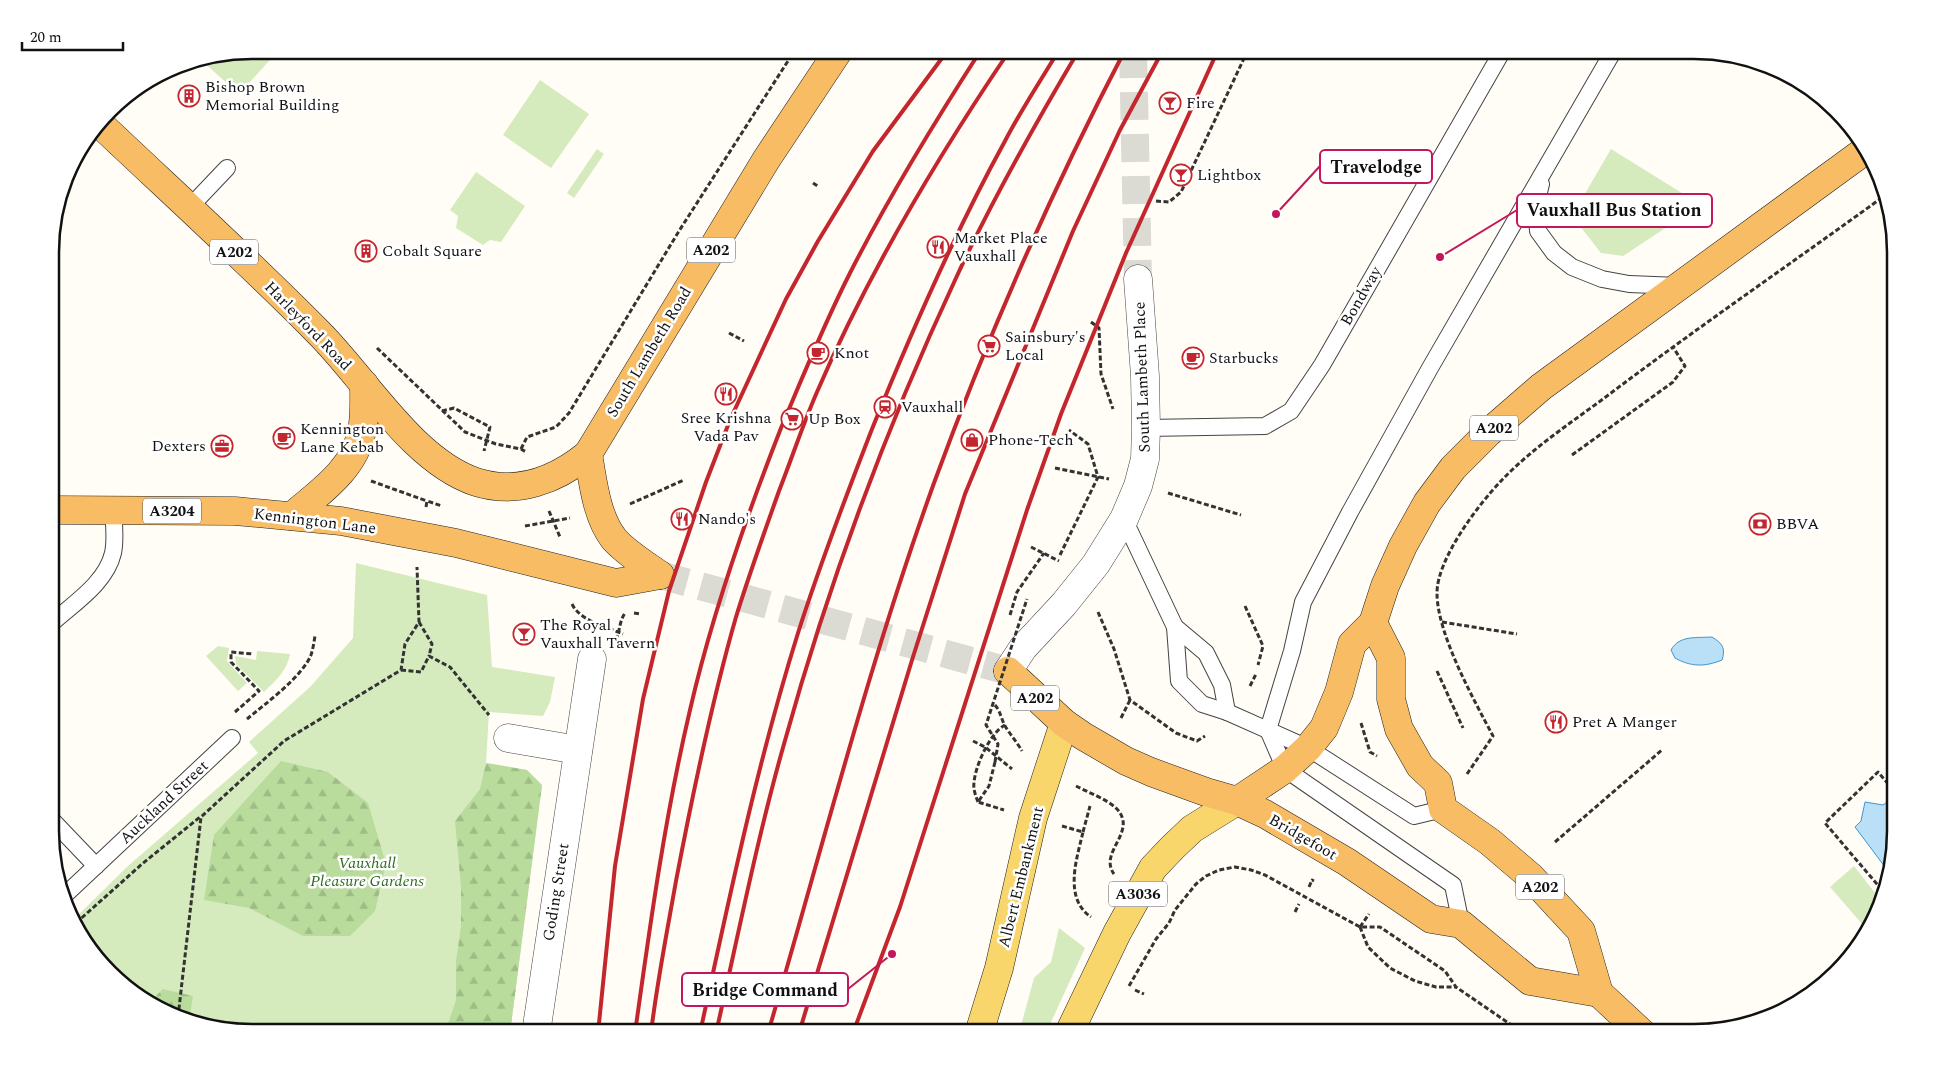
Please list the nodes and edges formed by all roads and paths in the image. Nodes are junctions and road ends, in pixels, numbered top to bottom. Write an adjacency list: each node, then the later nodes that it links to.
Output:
1 (789, 59): 25 (path)
2 (833, 59): 26 (highway, South Lambeth Road / A202)
3 (1244, 59): 13 (path)
4 (1498, 59): 23 (lane, Bondway)
5 (1609, 59): 8 (lane)
6 (104, 128): 14 (highway, Harleyford Road / A202)
7 (1860, 154): 16 (highway, A202)
8 (1546, 167): 16 (lane); 79 (lane)
9 (227, 168): 14 (lane)
10 (813, 183): 11 (path)
11 (819, 187)
12 (1880, 199): 20 (path)
13 (1156, 201)
14 (189, 208): 21 (highway, Harleyford Road / A202)
15 (1138, 279): 23 (street, South Lambeth Place)
16 (1679, 286): 60 (highway, A202)
17 (1092, 322): 22 (path)
18 (730, 333): 19 (path)
19 (744, 341)
20 (1673, 347): 27 (path); 59 (path)
21 (364, 384): 26 (highway, Harleyford Road / A202); 42 (highway, Harleyford Road)
22 (1114, 412)
23 (1146, 428): 43 (street, South Lambeth Place)
24 (1069, 430): 30 (path)
25 (486, 441): 25 (path)
26 (588, 454): 52 (highway)
27 (1572, 454)
28 (1055, 468): 30 (path)
29 (1112, 470): 31 (path)
30 (1098, 477): 31 (path); 48 (path)
31 (1110, 479): 34 (path)
32 (684, 480): 37 (path)
33 (370, 481): 36 (path)
34 (1116, 481)
35 (1163, 492): 41 (path)
36 (427, 501)
37 (629, 505)
38 (548, 507): 44 (path)
39 (59, 510): 40 (highway, Kennington Lane / A3204)
40 (113, 510): 42 (highway, Kennington Lane / A3204); 57 (lane)
41 (1242, 515)
42 (292, 516): 52 (highway, Kennington Lane / A3204)
43 (1124, 519): 61 (lane); 69 (street, South Lambeth Place)
44 (553, 521): 45 (path); 46 (path)
45 (540, 524)
46 (562, 543)
47 (1031, 547): 48 (path)
48 (1058, 561): 50 (path); 51 (path)
49 (417, 565): 58 (path)
50 (1066, 566)
51 (1054, 567)
52 (574, 584): 56 (path)
53 (1027, 599): 95 (path, bridge)
54 (1245, 606): 70 (path)
55 (1096, 609): 72 (path)
56 (626, 612)
57 (59, 617)
58 (418, 622): 65 (path); 67 (path)
59 (1442, 622): 62 (path); 91 (path)
60 (1373, 623): 85 (highway, A202); 97 (highway)
61 (1175, 627): 73 (lane); 73 (lane)
62 (1517, 634)
63 (315, 636): 81 (path)
64 (253, 654): 74 (path)
65 (429, 656): 67 (path); 82 (path)
66 (592, 659): 86 (street, Goding Street)
67 (400, 670): 99 (path)
68 (1437, 671): 78 (path)
69 (1008, 672): 76 (highway, Bridgefoot / A202)
70 (1246, 693)
71 (991, 698): 77 (path)
72 (1130, 700): 75 (path); 80 (path)
73 (1227, 712): 79 (lane)
74 (233, 714)
75 (1121, 718)
76 (1064, 722): 94 (highway, Bridgefoot / A202); 122 (main road, Albert Embankment)
77 (1004, 725): 84 (path); 88 (path)
78 (1463, 728)
79 (1268, 730): 85 (lane); 90 (lane)
80 (1205, 736)
81 (232, 738): 104 (lane, Auckland Street)
82 (508, 738): 86 (street)
83 (973, 741): 84 (path)
84 (985, 747): 89 (path); 95 (path)
85 (1308, 748): 90 (highway, A202); 97 (lane)
86 (578, 750): 121 (street, Goding Street)
87 (1662, 750): 103 (path)
88 (1022, 752)
89 (1012, 769)
90 (1285, 770): 94 (highway, A202); 114 (lane)
91 (1464, 780)
92 (1887, 782): 106 (path)
93 (1072, 784): 105 (path)
94 (1238, 801): 114 (highway, Bridgefoot / A202); 123 (main road, A3036)
95 (978, 802): 98 (path)
96 (1090, 806): 102 (path)
97 (1443, 809): 118 (highway, A202)
98 (1004, 810)
99 (201, 817): 113 (path); 120 (path)
100 (1062, 826): 102 (path)
101 (59, 827): 104 (lane)
102 (1083, 832): 112 (path)
103 (1555, 842)
104 (96, 866): 107 (lane, Auckland Street)
105 (1115, 876)
106 (1879, 887)
107 (69, 892)
108 (1299, 904): 111 (path)
109 (1373, 907): 115 (path)
110 (1175, 910): 115 (path)
111 (1295, 912)
112 (1093, 918)
113 (80, 919)
114 (1461, 924): 118 (highway)
115 (1360, 927): 116 (path); 116 (path)
116 (1456, 987): 124 (path)
117 (1135, 990): 119 (path)
118 (1599, 992): 125 (highway, A202)
119 (1144, 994)
120 (179, 1010)
121 (537, 1024)
122 (982, 1024)
123 (1073, 1024)
124 (1510, 1024)
125 (1633, 1024)

